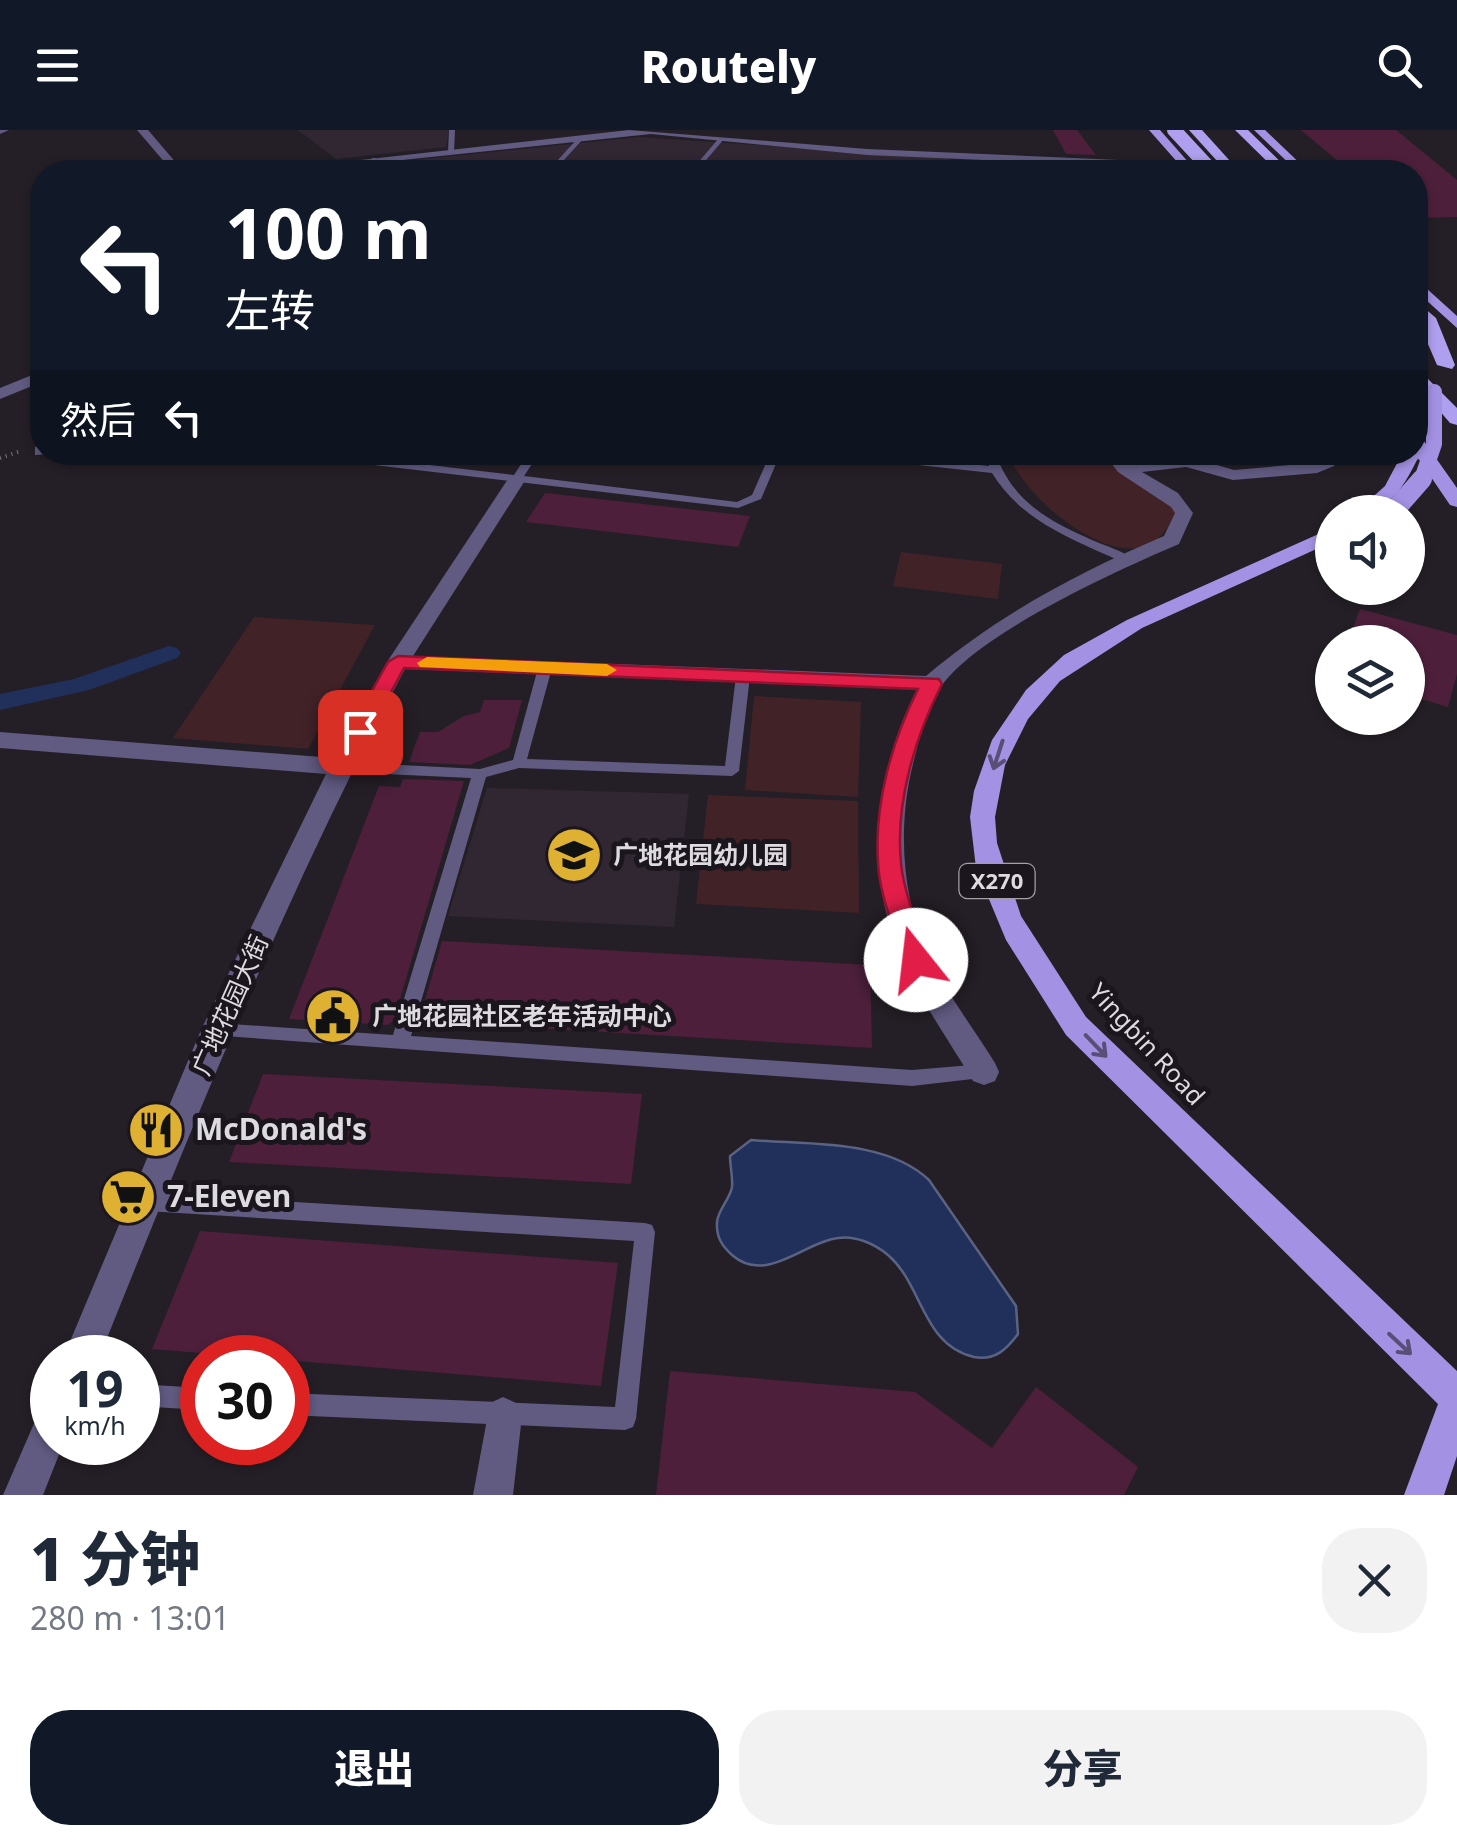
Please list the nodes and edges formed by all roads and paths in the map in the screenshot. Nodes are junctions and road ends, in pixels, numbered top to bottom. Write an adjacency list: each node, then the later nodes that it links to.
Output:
1 (142, 130): 13 (street)
2 (452, 130): 11 (lane)
3 (1154, 130): 18 (main road)
4 (1194, 130): 20 (highway)
5 (1241, 130): 21 (highway)
6 (1259, 130): 22 (main road)
7 (658, 131): 9 (street); 10 (street)
8 (1174, 131): 19 (highway, bridge)
9 (580, 139): 11 (street); 15 (lane)
10 (721, 139): 16 (lane); 17 (street)
11 (451, 152): 12 (street)
12 (374, 159): 14 (street)
13 (168, 160)
14 (366, 160)
15 (561, 160)
16 (703, 160)
17 (1018, 160)
18 (1182, 160)
19 (1201, 160)
20 (1223, 160)
21 (1272, 160)
22 (1291, 160)
23 (1428, 295): 25 (main road)
24 (1428, 318): 27 (highway)
25 (1457, 324)
26 (1428, 345): 27 (highway)
27 (1451, 371)
28 (30, 381): 31 (street)
29 (1428, 385): 30 (highway)
30 (1434, 392): 32 (highway); 46 (main road, bridge)
31 (0, 394)
32 (1457, 419)
33 (399, 465): 44 (lane)
34 (526, 465): 44 (lane)
35 (771, 465): 44 (lane)
36 (948, 465): 43 (lane)
37 (994, 465): 43 (lane)
38 (1129, 465): 49 (street)
39 (1207, 465): 40 (street)
40 (1322, 465)
41 (1405, 465): 45 (main road)
42 (1425, 465): 47 (main road)
43 (995, 470): 49 (lane)
44 (517, 479): 51 (street, 广地花园大街)
45 (1385, 495)
46 (1415, 495)
47 (1457, 501)
48 (1315, 543): 55 (main road, Yingbin Road / X270)
49 (1130, 560): 54 (street)
50 (1315, 562): 55 (main road)
51 (398, 662): 52 (street); 58 (street, 广地花园大街)
52 (544, 668): 53 (street); 57 (lane)
53 (743, 676): 54 (street); 57 (lane)
54 (932, 684): 62 (street)
55 (1021, 710): 65 (main road, Yingbin Road / X270, one-way to 65)
56 (0, 740): 58 (street)
57 (519, 763): 59 (lane)
58 (341, 767): 59 (lane); 60 (street, 广地花园大街)
59 (480, 774): 61 (lane)
60 (216, 1030): 61 (lane); 63 (street, 广地花园大街)
61 (400, 1042): 62 (lane)
62 (984, 1072)
63 (145, 1202): 64 (street, 广地花园大街); 67 (lane)
64 (90, 1335)
65 (1457, 1400): 71 (main road)
66 (310, 1405): 67 (lane)
67 (503, 1416): 70 (street)
68 (35, 1465): 69 (street)
69 (23, 1495)
70 (493, 1495)
71 (1424, 1495)

